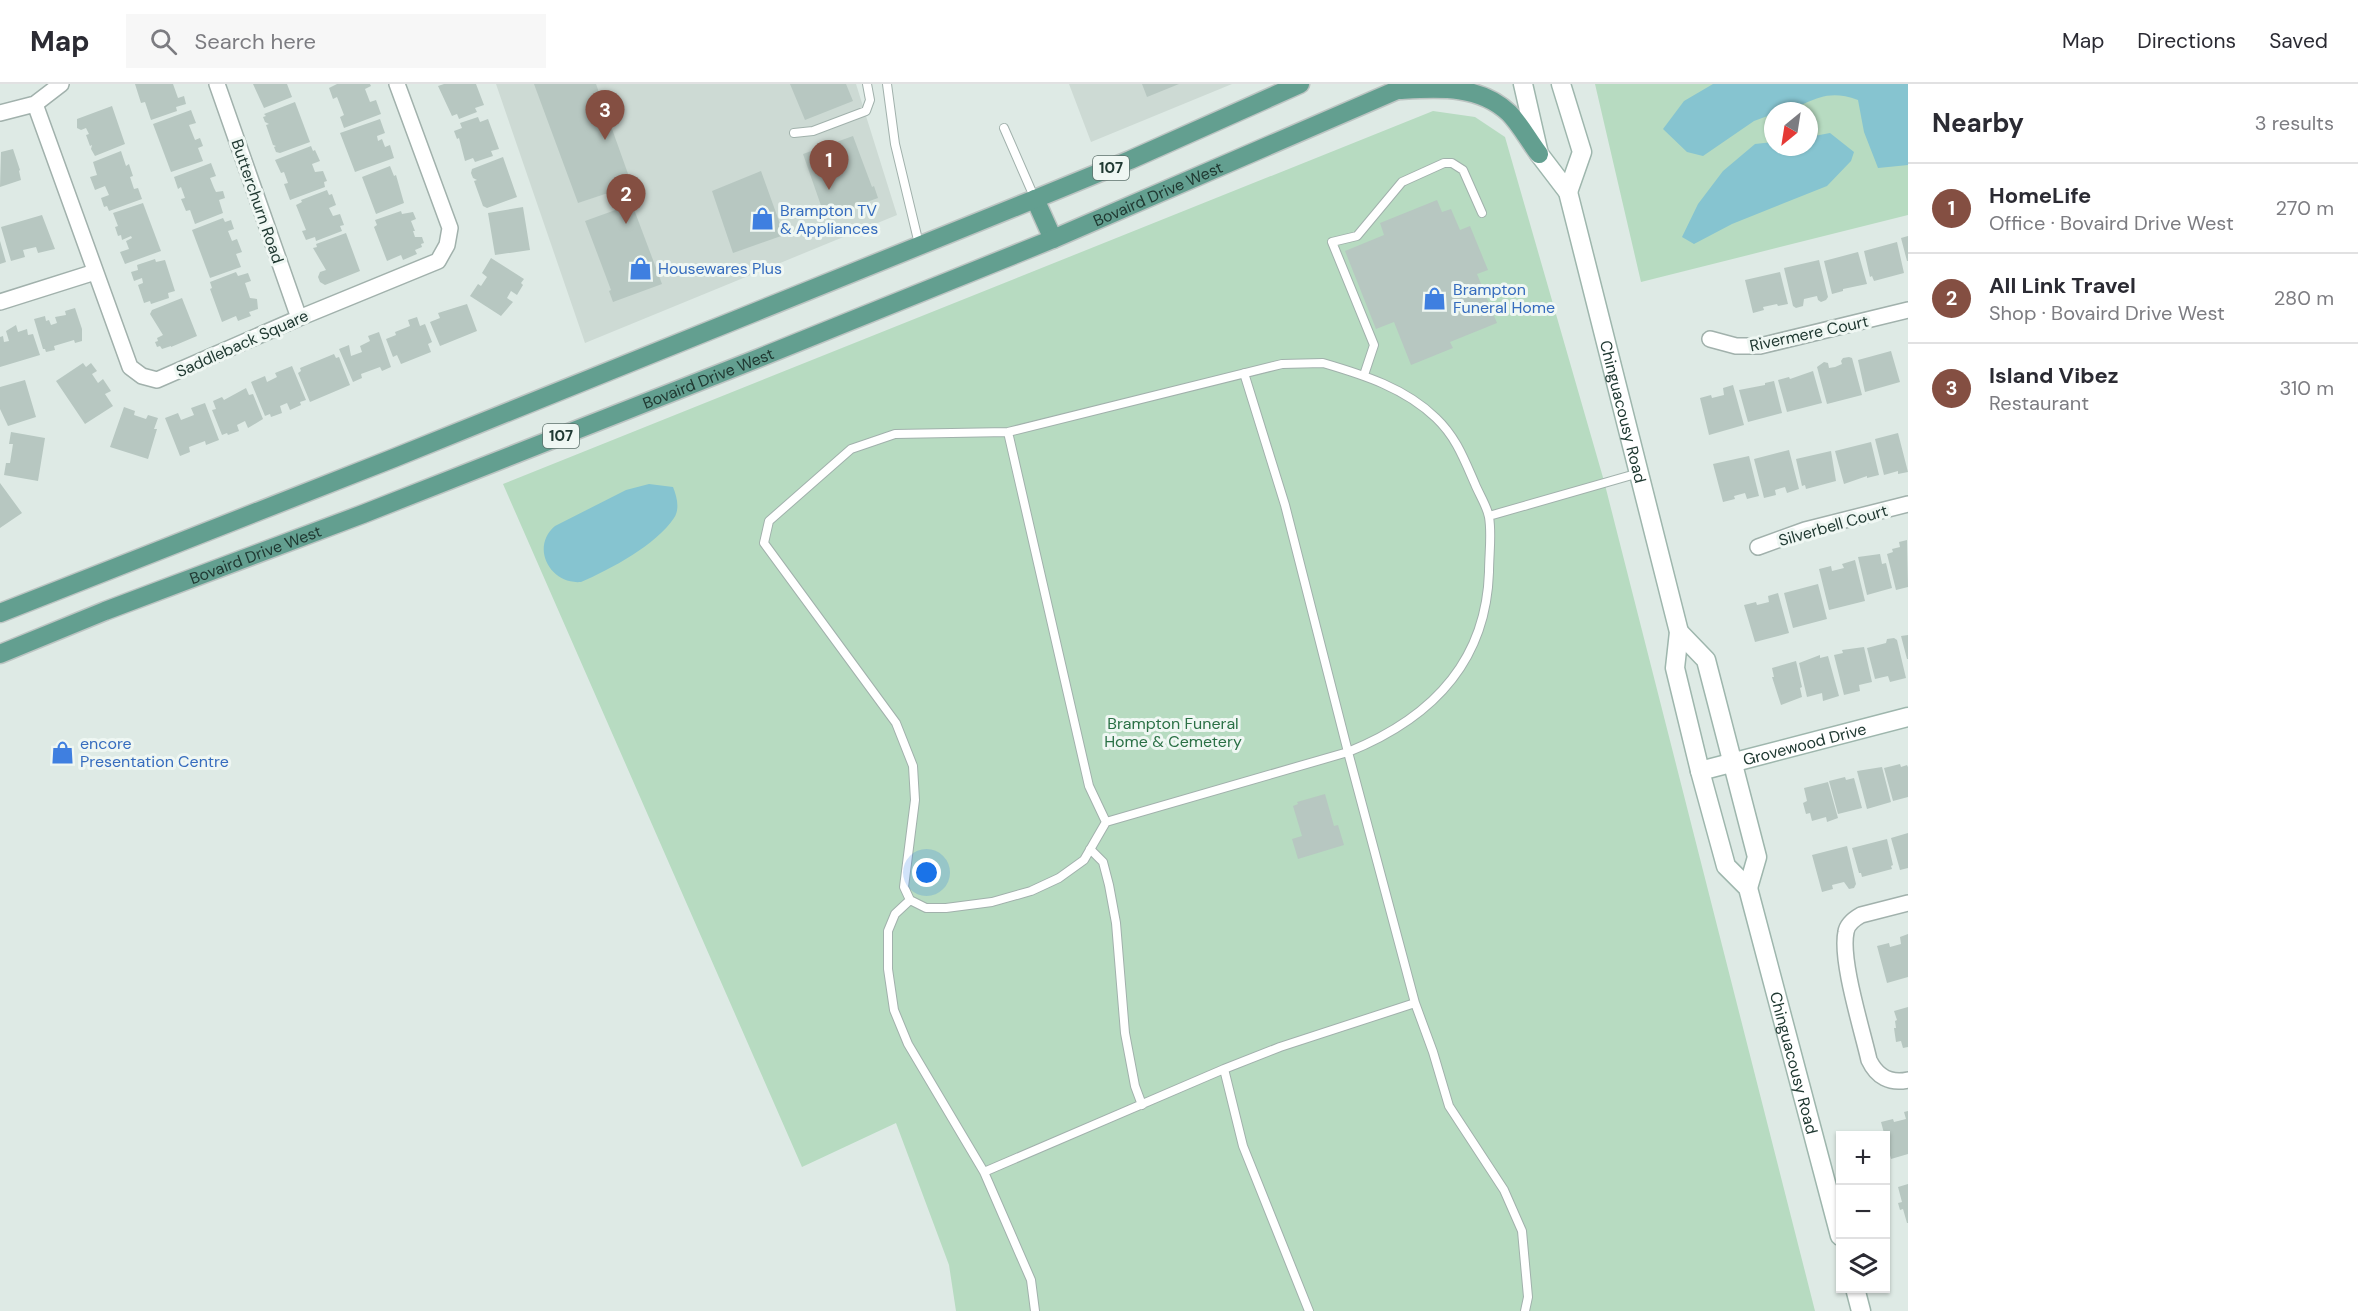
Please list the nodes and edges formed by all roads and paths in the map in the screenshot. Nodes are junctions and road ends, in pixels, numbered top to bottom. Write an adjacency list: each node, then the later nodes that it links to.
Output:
1 (61, 84): 10 (street)
2 (217, 84): 23 (street, Butterchurn Road)
3 (397, 84): 23 (street, Saddleback Square)
4 (867, 84): 13 (lane)
5 (887, 84): 19 (lane)
6 (1300, 84): 16 (main road, 107)
7 (1523, 84): 14 (main road, Chinguacousy Road)
8 (1561, 84): 15 (main road)
9 (1402, 87): 14 (main road, Bovaird Drive West); 18 (main road, Bovaird Drive West / 107)
10 (35, 104): 11 (street); 20 (street, Saddleback Square)
11 (0, 112)
12 (1004, 128): 16 (lane)
13 (794, 133)
14 (1539, 154): 15 (main road, Chinguacousy Road)
15 (1568, 192): 28 (main road, Chinguacousy Road)
16 (1035, 199): 18 (main road); 19 (main road, 107)
17 (1482, 213): 26 (lane)
18 (1053, 239): 34 (main road, Bovaird Drive West / 107)
19 (919, 246): 32 (main road, 107)
20 (95, 272): 21 (street); 23 (street, Saddleback Square)
21 (0, 302)
22 (1908, 310): 24 (street, Rivermere Court)
23 (298, 318)
24 (1710, 339)
25 (1244, 373): 26 (lane); 27 (lane); 36 (lane)
26 (1364, 375): 30 (lane)
27 (1008, 432): 39 (lane); 42 (lane)
28 (1639, 473): 30 (lane); 33 (main road, Chinguacousy Road)
29 (1908, 504): 31 (street, Silverbell Court)
30 (1489, 516): 36 (lane)
31 (1758, 547)
32 (0, 613)
33 (1679, 632): 37 (main road, Chinguacousy Road); 38 (main road, Chinguacousy Road)
34 (0, 654)
35 (1908, 717): 37 (main road, Grovewood Drive)
36 (1348, 752): 39 (lane); 44 (lane)
37 (1732, 762): 38 (main road, Grovewood Drive); 41 (main road, Chinguacousy Road)
38 (1700, 771): 41 (main road, Chinguacousy Road)
39 (1106, 822): 40 (lane)
40 (1090, 849): 42 (lane); 47 (lane)
41 (1748, 888): 49 (main road, Chinguacousy Road)
42 (910, 900): 48 (lane)
43 (1908, 903): 46 (street)
44 (1415, 1003): 45 (lane); 53 (lane)
45 (1224, 1069): 47 (lane); 52 (lane)
46 (1908, 1080)
47 (1142, 1105): 48 (lane)
48 (984, 1172): 51 (lane)
49 (1836, 1221)
50 (1856, 1293): 54 (main road)
51 (1035, 1311)
52 (1309, 1311)
53 (1525, 1311)
54 (1861, 1311)

